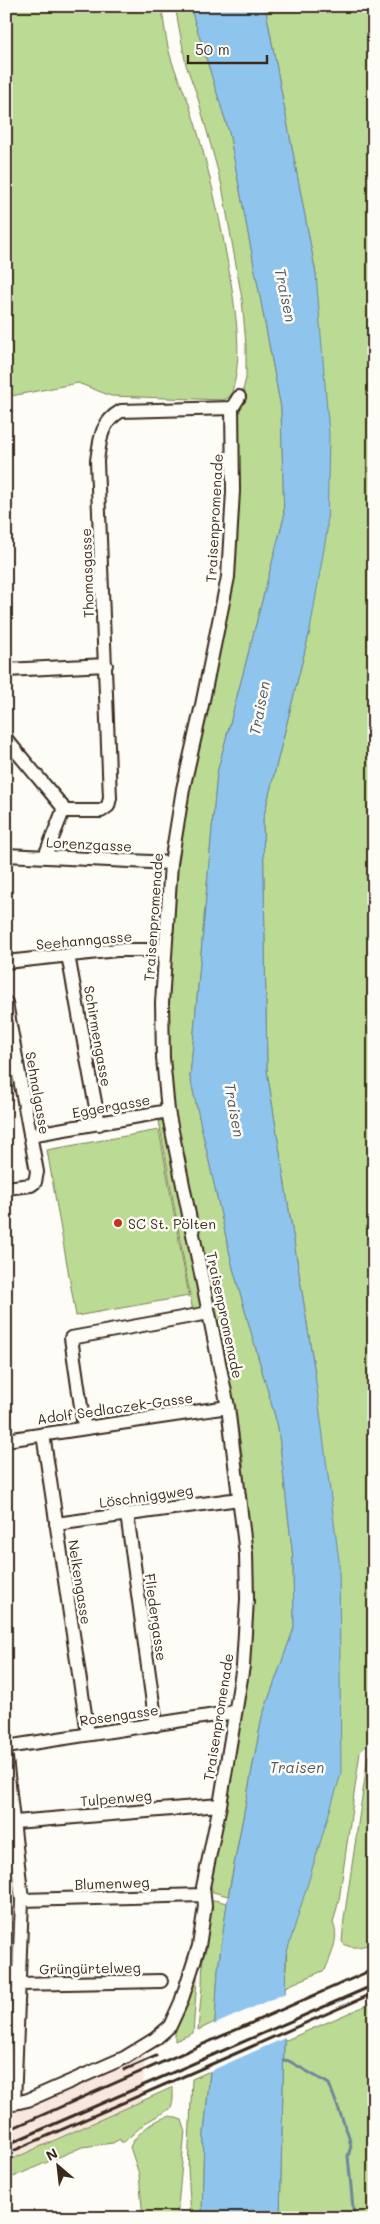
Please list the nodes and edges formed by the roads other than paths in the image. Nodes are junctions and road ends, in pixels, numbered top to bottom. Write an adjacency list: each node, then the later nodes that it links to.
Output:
1 (236, 402): 2 (street, Thomasgasse); 8 (street, Traisenpromenade)
2 (106, 665): 3 (street); 5 (street, Thomasgasse)
3 (6, 670)
4 (6, 739): 5 (street)
5 (63, 811): 7 (street)
6 (6, 855): 7 (street, Lorenzgasse)
7 (45, 856): 8 (street, Lorenzgasse)
8 (171, 863): 9 (street, Traisenpromenade)
9 (164, 950): 10 (street, Seehanngasse); 13 (street, Traisenpromenade)
10 (68, 955): 11 (street, Seehanngasse); 14 (street, Schirmengasse)
11 (6, 962)
12 (6, 1003): 15 (street, Sehnalgasse)
13 (168, 1111): 14 (street, Eggergasse); 17 (street, Traisenpromenade)
14 (99, 1124): 15 (street, Eggergasse)
15 (30, 1135): 16 (street, Sehnalgasse)
16 (6, 1188)
17 (209, 1314): 18 (street, Traisenpromenade); 19 (street)
18 (228, 1406): 19 (street, Adolf Sedlaczek-Gasse); 22 (street, Traisenpromenade)
19 (84, 1427): 20 (street, Adolf Sedlaczek-Gasse)
20 (43, 1434): 21 (street, Adolf Sedlaczek-Gasse); 24 (street, Nelkengasse)
21 (6, 1440)
22 (239, 1499): 23 (street, Löschniggweg); 25 (street, Traisenpromenade)
23 (127, 1514): 24 (street, Löschniggweg); 26 (street, Fliedergasse)
24 (56, 1524): 27 (street, Nelkengasse)
25 (235, 1712): 26 (street, Rosengasse); 30 (street, Traisenpromenade)
26 (156, 1725): 27 (street, Rosengasse)
27 (88, 1734): 28 (street, Rosengasse)
28 (6, 1747)
29 (6, 1758): 31 (street)
30 (220, 1805): 31 (street, Tulpenweg); 32 (street, Traisenpromenade)
31 (15, 1822): 33 (street)
32 (203, 1895): 33 (street, Blumenweg); 36 (street, Traisenpromenade)
33 (22, 1900): 35 (street)
34 (161, 1981): 35 (street, Grüngürtelweg)
35 (19, 1984): 36 (street)
36 (10, 2104)

